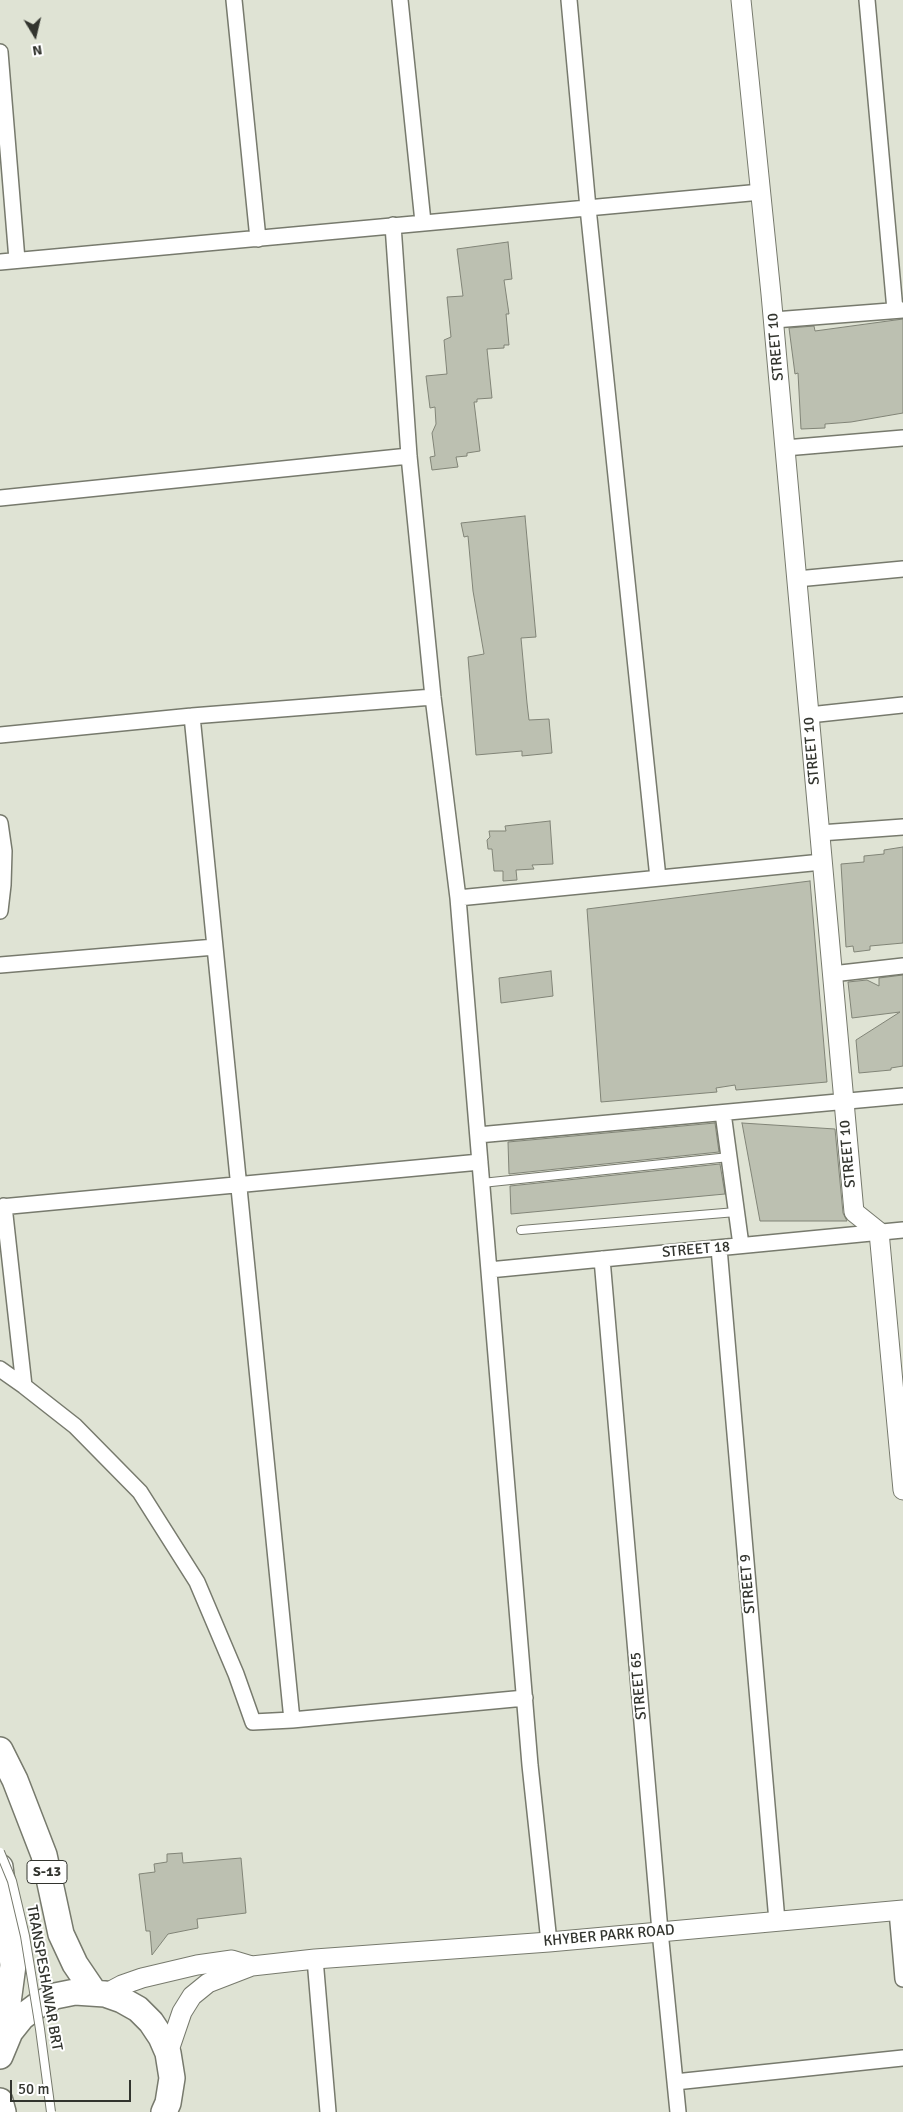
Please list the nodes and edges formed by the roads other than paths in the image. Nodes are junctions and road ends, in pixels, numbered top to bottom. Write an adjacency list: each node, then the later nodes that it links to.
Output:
1 (234, 0): 11 (street)
2 (400, 0): 9 (street)
3 (569, 0): 8 (street)
4 (741, 0): 7 (street, STREET 10)
5 (867, 0): 14 (street)
6 (0, 52): 12 (street)
7 (761, 192): 8 (street); 15 (street, STREET 10)
8 (588, 208): 9 (street); 31 (street)
9 (423, 222): 10 (street)
10 (393, 225): 11 (street); 18 (street)
11 (258, 239): 12 (street)
12 (16, 260): 13 (street)
13 (0, 262)
14 (899, 310): 15 (street)
15 (774, 320): 17 (street, STREET 10)
16 (903, 438): 17 (street)
17 (785, 448): 21 (street, STREET 10)
18 (409, 456): 19 (street); 22 (street)
19 (0, 498)
20 (903, 569): 21 (street)
21 (797, 579): 24 (street, STREET 10)
22 (433, 697): 25 (street); 32 (street)
23 (903, 705): 24 (street)
24 (809, 715): 29 (street, STREET 10)
25 (192, 716): 26 (street); 34 (street)
26 (0, 735)
27 (0, 823): 33 (street)
28 (903, 827): 29 (street)
29 (820, 834): 30 (street, STREET 10)
30 (822, 862): 31 (street); 37 (street, STREET 10)
31 (658, 878): 32 (street)
32 (458, 898): 41 (street)
33 (0, 911)
34 (215, 947): 35 (street); 45 (street)
35 (0, 965)
36 (903, 966): 37 (street)
37 (832, 974): 39 (street, STREET 10)
38 (903, 1096): 39 (street)
39 (844, 1101): 40 (street); 50 (street, STREET 10)
40 (723, 1113): 41 (street); 42 (street)
41 (478, 1136): 43 (street)
42 (729, 1158): 44 (lane); 47 (street)
43 (480, 1162): 44 (street); 45 (street)
44 (482, 1183): 54 (street)
45 (238, 1184): 46 (street); 59 (street)
46 (2, 1206): 56 (street)
47 (736, 1212): 48 (lane); 51 (street)
48 (521, 1230)
49 (903, 1230): 50 (street, STREET 18)
50 (879, 1232): 51 (street, STREET 18); 57 (street)
51 (741, 1246): 52 (street, STREET 18)
52 (719, 1248): 53 (street, STREET 18); 64 (street, STREET 9)
53 (602, 1259): 54 (street, STREET 18); 65 (street, STREET 65)
54 (489, 1270): 58 (street)
55 (0, 1370): 56 (street)
56 (24, 1386): 59 (street)
57 (903, 1490)
58 (525, 1698): 59 (street); 66 (street)
59 (292, 1720)
60 (0, 1750): 70 (highway, S-13)
61 (0, 1852): 77 (lane, TRANSPESHAWAR BRT, bridge)
62 (0, 1867): 71 (highway)
63 (900, 1911): 64 (street, KHYBER PARK ROAD); 69 (street)
64 (777, 1921): 65 (street, KHYBER PARK ROAD)
65 (660, 1931): 66 (street, KHYBER PARK ROAD); 74 (street, STREET 65)
66 (549, 1942): 67 (street, KHYBER PARK ROAD)
67 (315, 1959): 68 (street, KHYBER PARK ROAD); 79 (street)
68 (252, 1966): 70 (street); 72 (street)
69 (903, 1979)
70 (100, 1993): 71 (highway); 72 (highway)
71 (1, 2053)
72 (168, 2053): 78 (highway)
73 (903, 2058): 74 (street)
74 (675, 2082): 80 (street, STREET 65)
75 (0, 2101): 76 (highway)
76 (3, 2112)
77 (51, 2112)
78 (164, 2112)
79 (328, 2112)
80 (678, 2112)

